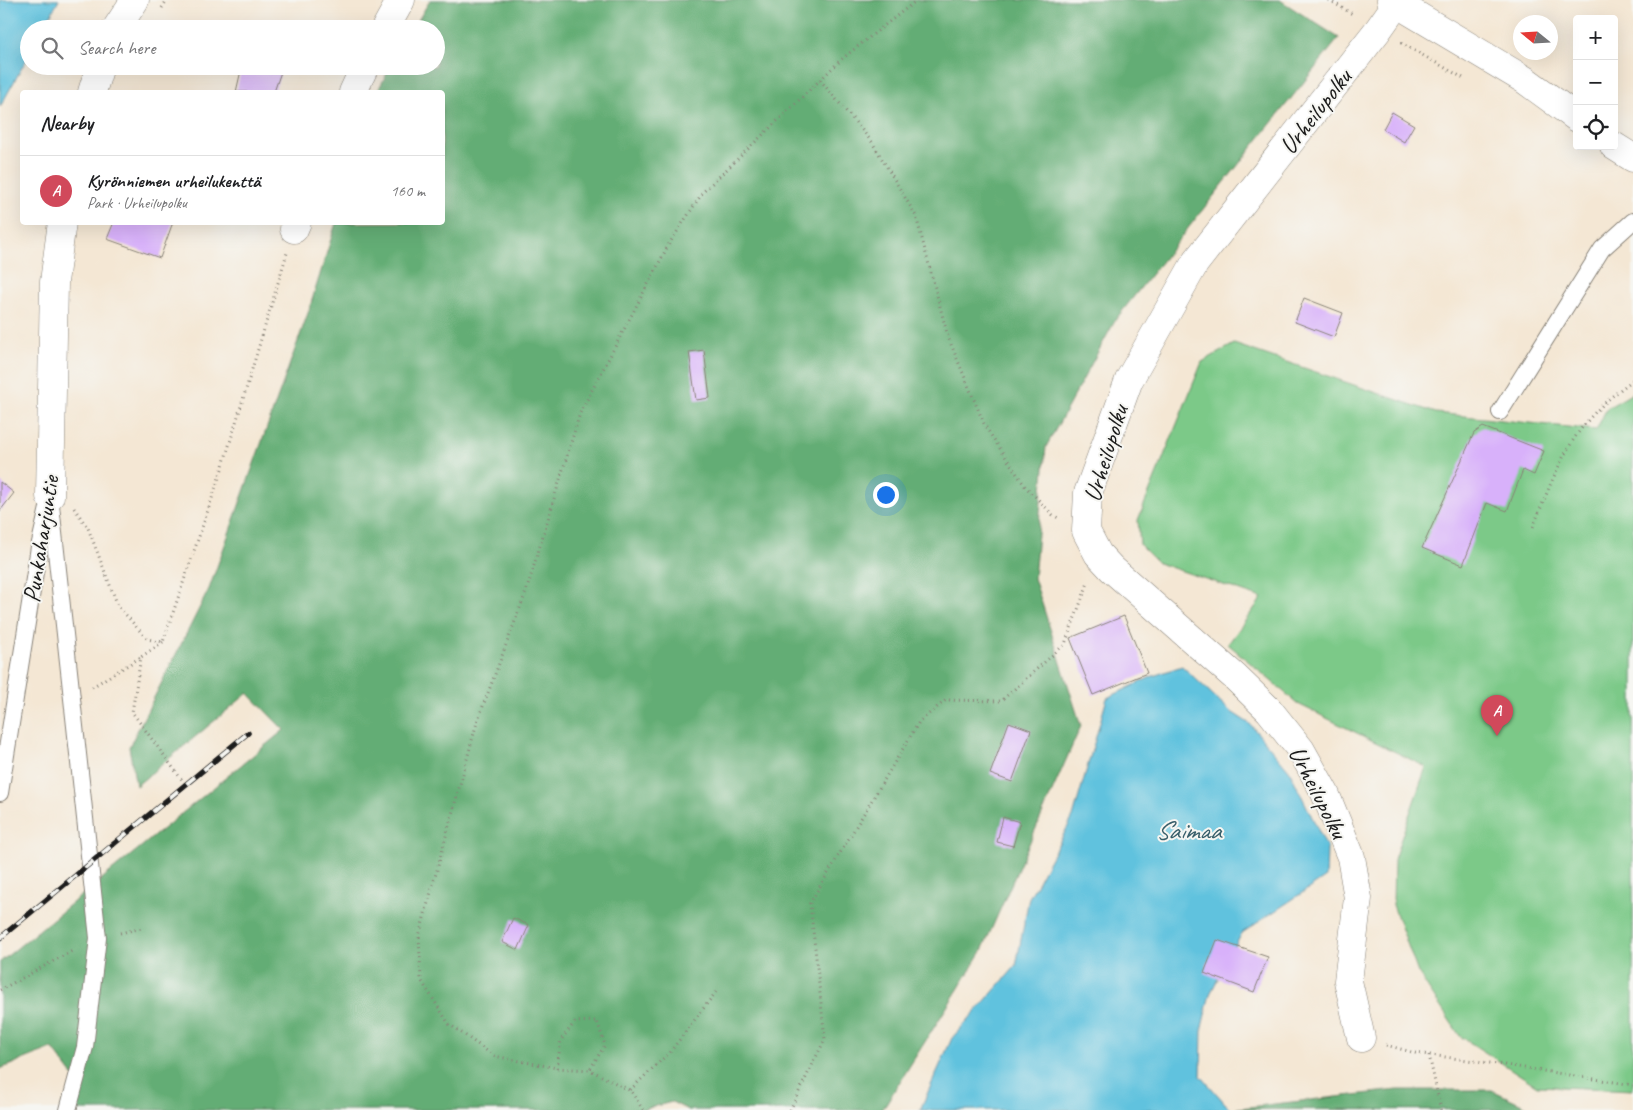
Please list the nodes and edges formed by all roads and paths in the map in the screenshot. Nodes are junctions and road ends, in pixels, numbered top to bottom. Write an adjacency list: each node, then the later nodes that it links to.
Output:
1 (135, 0): 5 (street)
2 (401, 0): 6 (street)
3 (917, 0): 9 (path)
4 (1394, 2): 12 (street); 20 (street, Urheilupolku)
5 (122, 20)
6 (390, 20)
7 (97, 75): 10 (street)
8 (361, 75): 11 (street)
9 (820, 80): 20 (path); 32 (path)
10 (93, 90)
11 (354, 90)
12 (1573, 115)
13 (1633, 221): 17 (lane)
14 (62, 225): 18 (street, Punkaharjuntie)
15 (295, 226): 21 (path)
16 (1633, 380): 19 (path)
17 (1500, 412)
18 (62, 500): 21 (path); 23 (lane); 25 (lane, Punkaharjuntie)
19 (1533, 527)
20 (1092, 542): 30 (street, Urheilupolku); 38 (path)
21 (163, 642): 22 (path)
22 (141, 657): 23 (path); 24 (path)
23 (72, 699): 27 (lane)
24 (185, 784)
25 (0, 793)
26 (142, 928): 27 (path)
27 (98, 938): 28 (path); 36 (lane)
28 (0, 990)
29 (716, 992): 35 (path)
30 (1361, 1038): 31 (path)
31 (1429, 1055): 34 (path); 39 (path)
32 (557, 1068): 33 (path); 33 (path)
33 (590, 1070): 35 (path)
34 (1633, 1085)
35 (631, 1091): 37 (path)
36 (68, 1110)
37 (644, 1110)
38 (790, 1110)
39 (1441, 1110)

